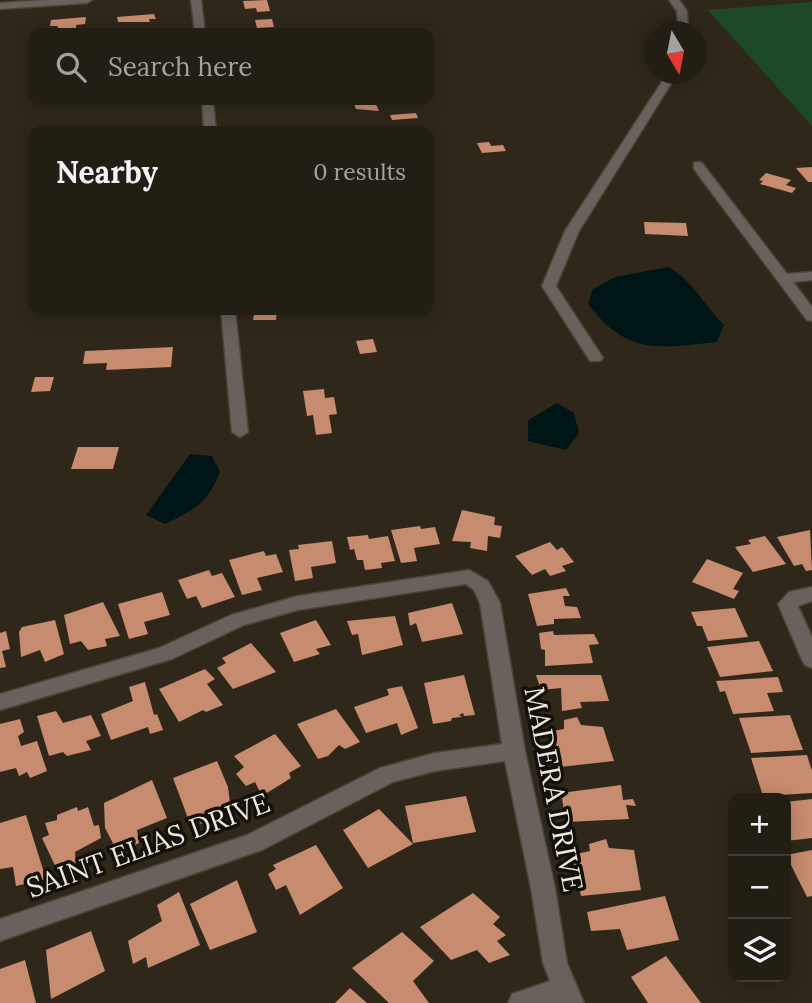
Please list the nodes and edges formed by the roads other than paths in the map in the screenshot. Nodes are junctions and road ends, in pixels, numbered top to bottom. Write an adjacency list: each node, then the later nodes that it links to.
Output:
1 (76, 0): 2 (street); 5 (street)
2 (87, 0)
3 (196, 0): 8 (street)
4 (674, 0): 7 (street)
5 (23, 2): 6 (street)
6 (0, 6)
7 (682, 21)
8 (199, 28)
9 (666, 84): 17 (street)
10 (207, 105): 11 (street)
11 (210, 126)
12 (698, 166): 14 (street)
13 (812, 276): 14 (street)
14 (782, 279): 16 (street)
15 (228, 315): 18 (street)
16 (812, 317)
17 (595, 358)
18 (240, 432)
19 (812, 594): 20 (street)
20 (812, 660)
21 (0, 702): 22 (street, MADERA DRIVE)
22 (514, 751): 23 (street, SAINT ELIAS DRIVE); 24 (street, MADERA DRIVE)
23 (0, 930)
24 (568, 995): 25 (street)
25 (521, 1003)

